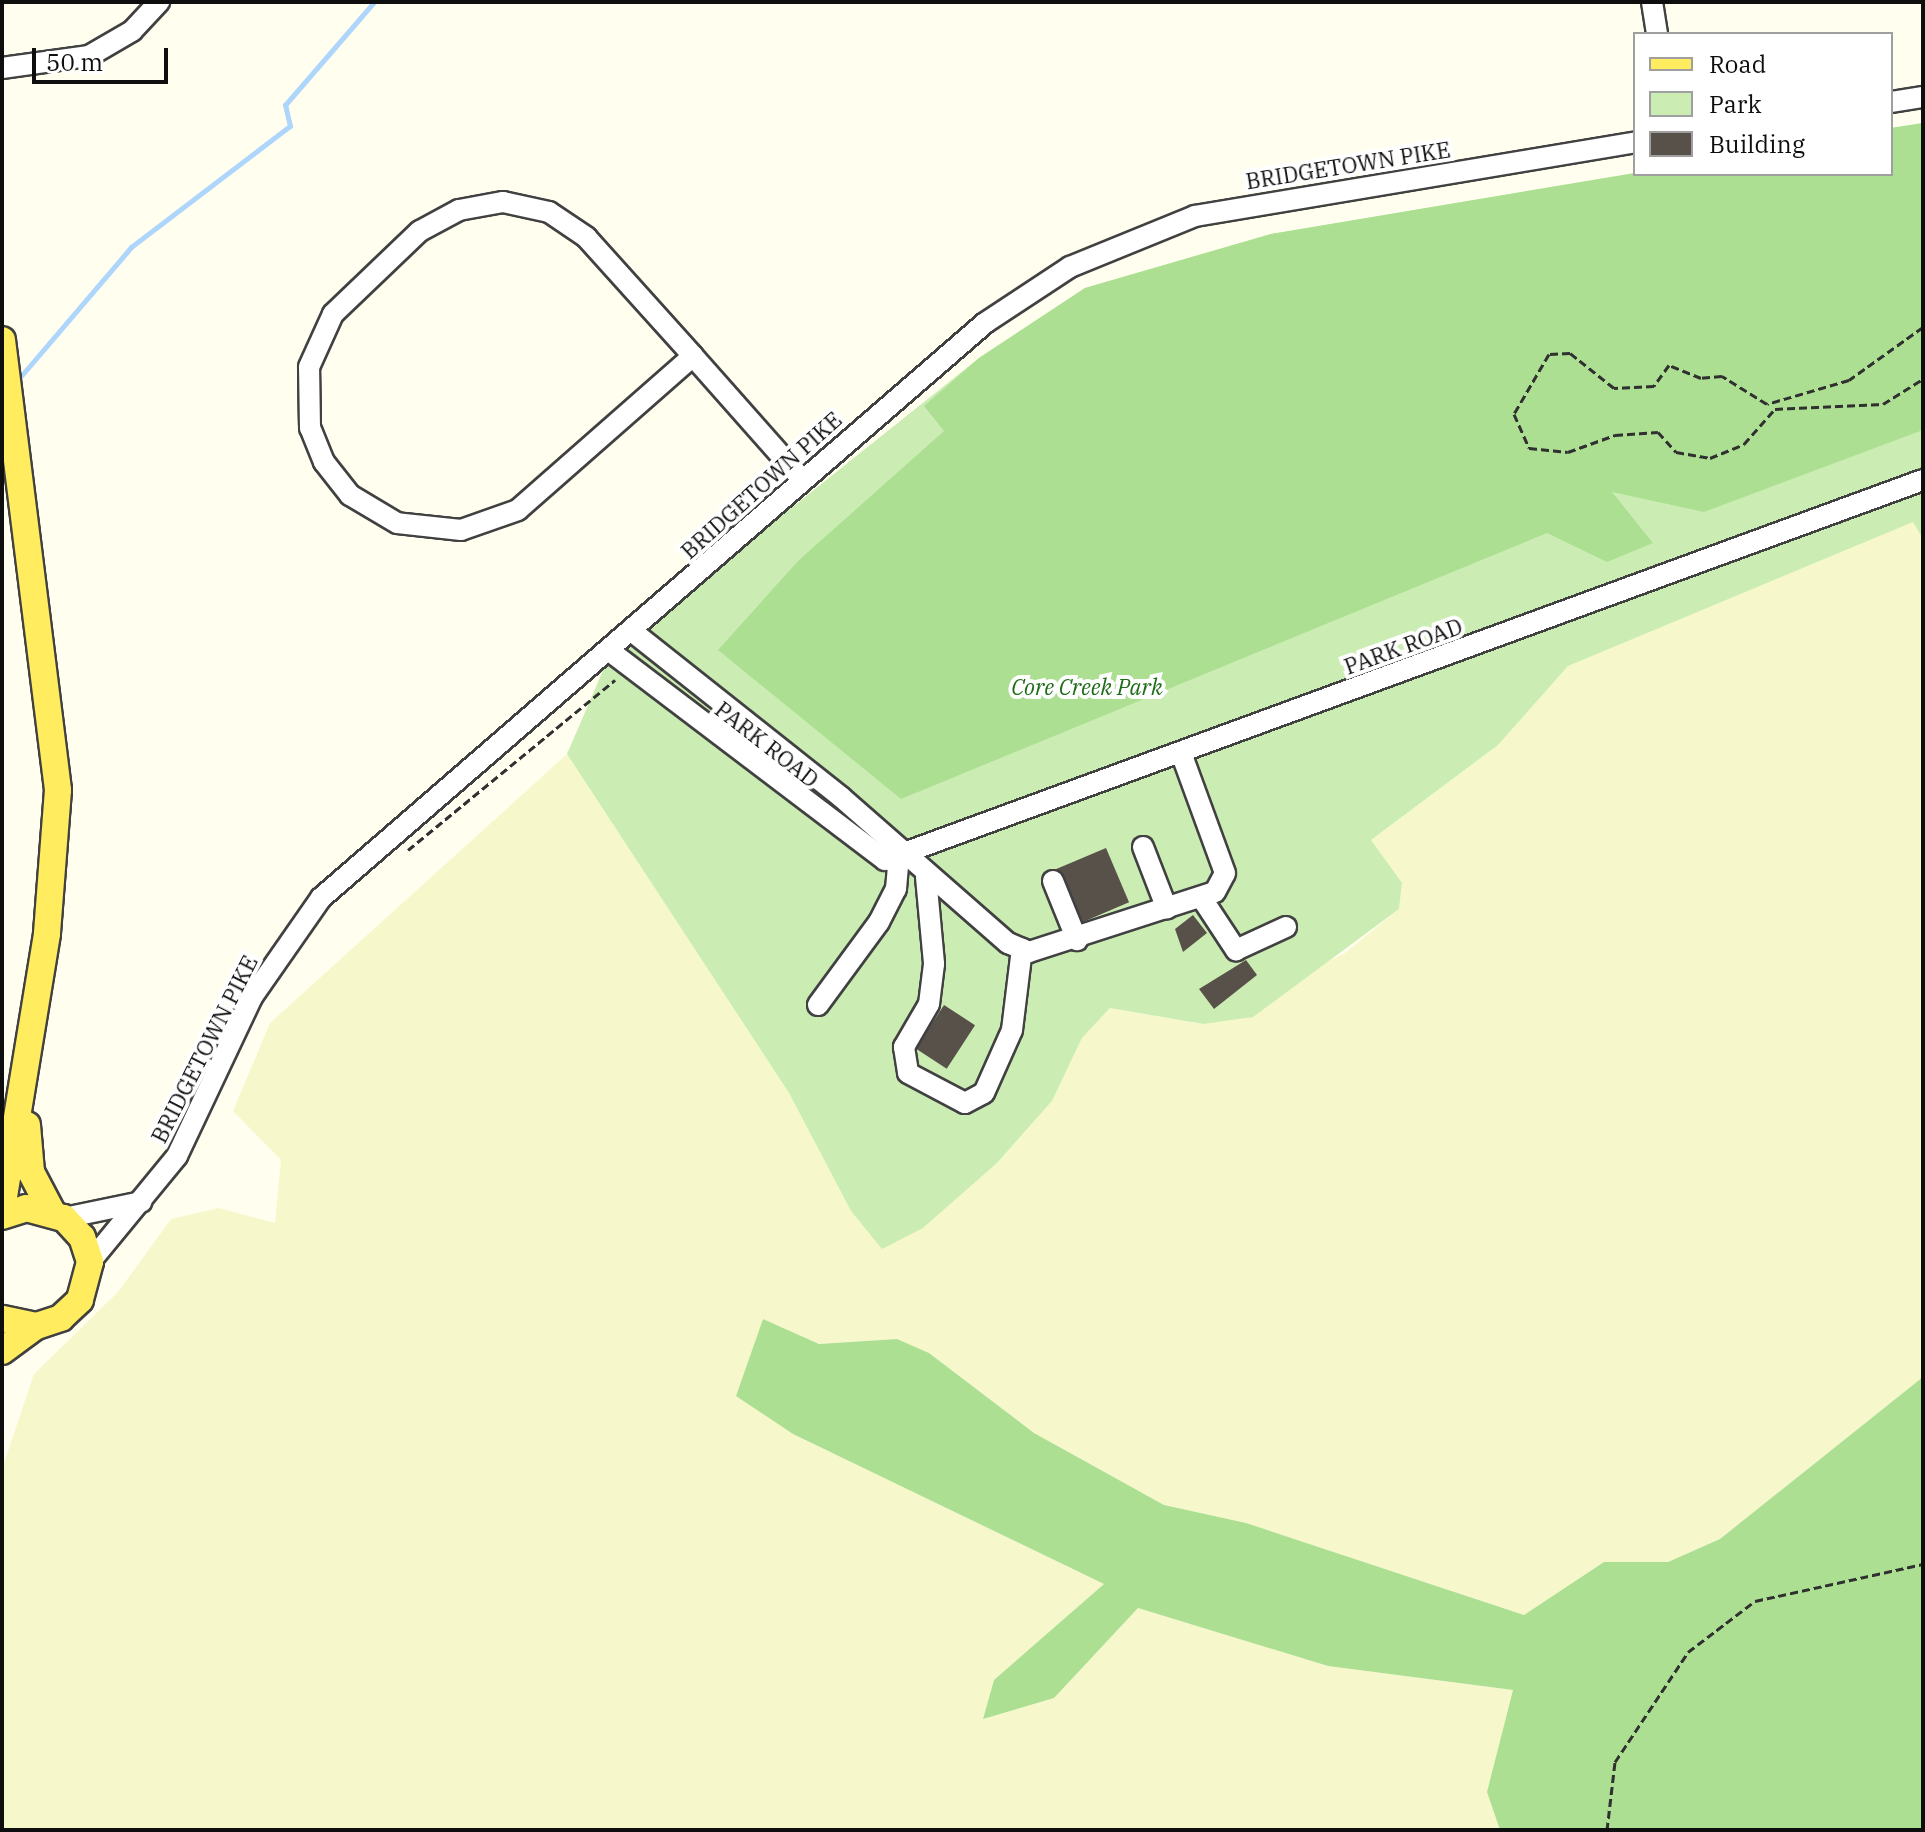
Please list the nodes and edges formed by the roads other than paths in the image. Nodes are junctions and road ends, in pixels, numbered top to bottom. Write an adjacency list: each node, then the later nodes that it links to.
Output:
1 (159, 2): 4 (street)
2 (1652, 2): 3 (street)
3 (1657, 32)
4 (2, 68)
5 (1923, 97): 6 (street)
6 (1893, 102)
7 (1633, 142): 10 (street, BRIDGETOWN PIKE)
8 (2, 340): 27 (main road)
9 (693, 356): 9 (street); 10 (street)
10 (801, 478): 12 (street, BRIDGETOWN PIKE)
11 (1923, 480): 14 (street, PARK ROAD)
12 (633, 632): 13 (street, BRIDGETOWN PIKE); 15 (street, PARK ROAD)
13 (611, 652): 16 (street, PARK ROAD); 28 (street, BRIDGETOWN PIKE)
14 (1181, 753): 18 (street, PARK ROAD); 21 (street)
15 (841, 797): 16 (street); 18 (street, PARK ROAD)
16 (824, 818): 18 (street, PARK ROAD)
17 (1143, 847): 22 (street)
18 (899, 855): 19 (street); 26 (street)
19 (926, 877): 25 (street); 25 (street)
20 (1053, 881): 24 (street)
21 (1201, 897): 22 (street); 23 (street)
22 (1167, 909): 24 (street)
23 (1286, 927)
24 (1077, 940): 25 (street)
25 (1022, 949)
26 (818, 1005)
27 (21, 1108): 29 (main road); 30 (main road)
28 (141, 1202): 30 (street); 32 (street, BRIDGETOWN PIKE)
29 (2, 1209)
30 (58, 1215): 31 (main road); 32 (main road)
31 (2, 1216)
32 (90, 1262): 34 (main road)
33 (2, 1319): 34 (main road)
34 (36, 1326): 35 (main road)
35 (2, 1351)

